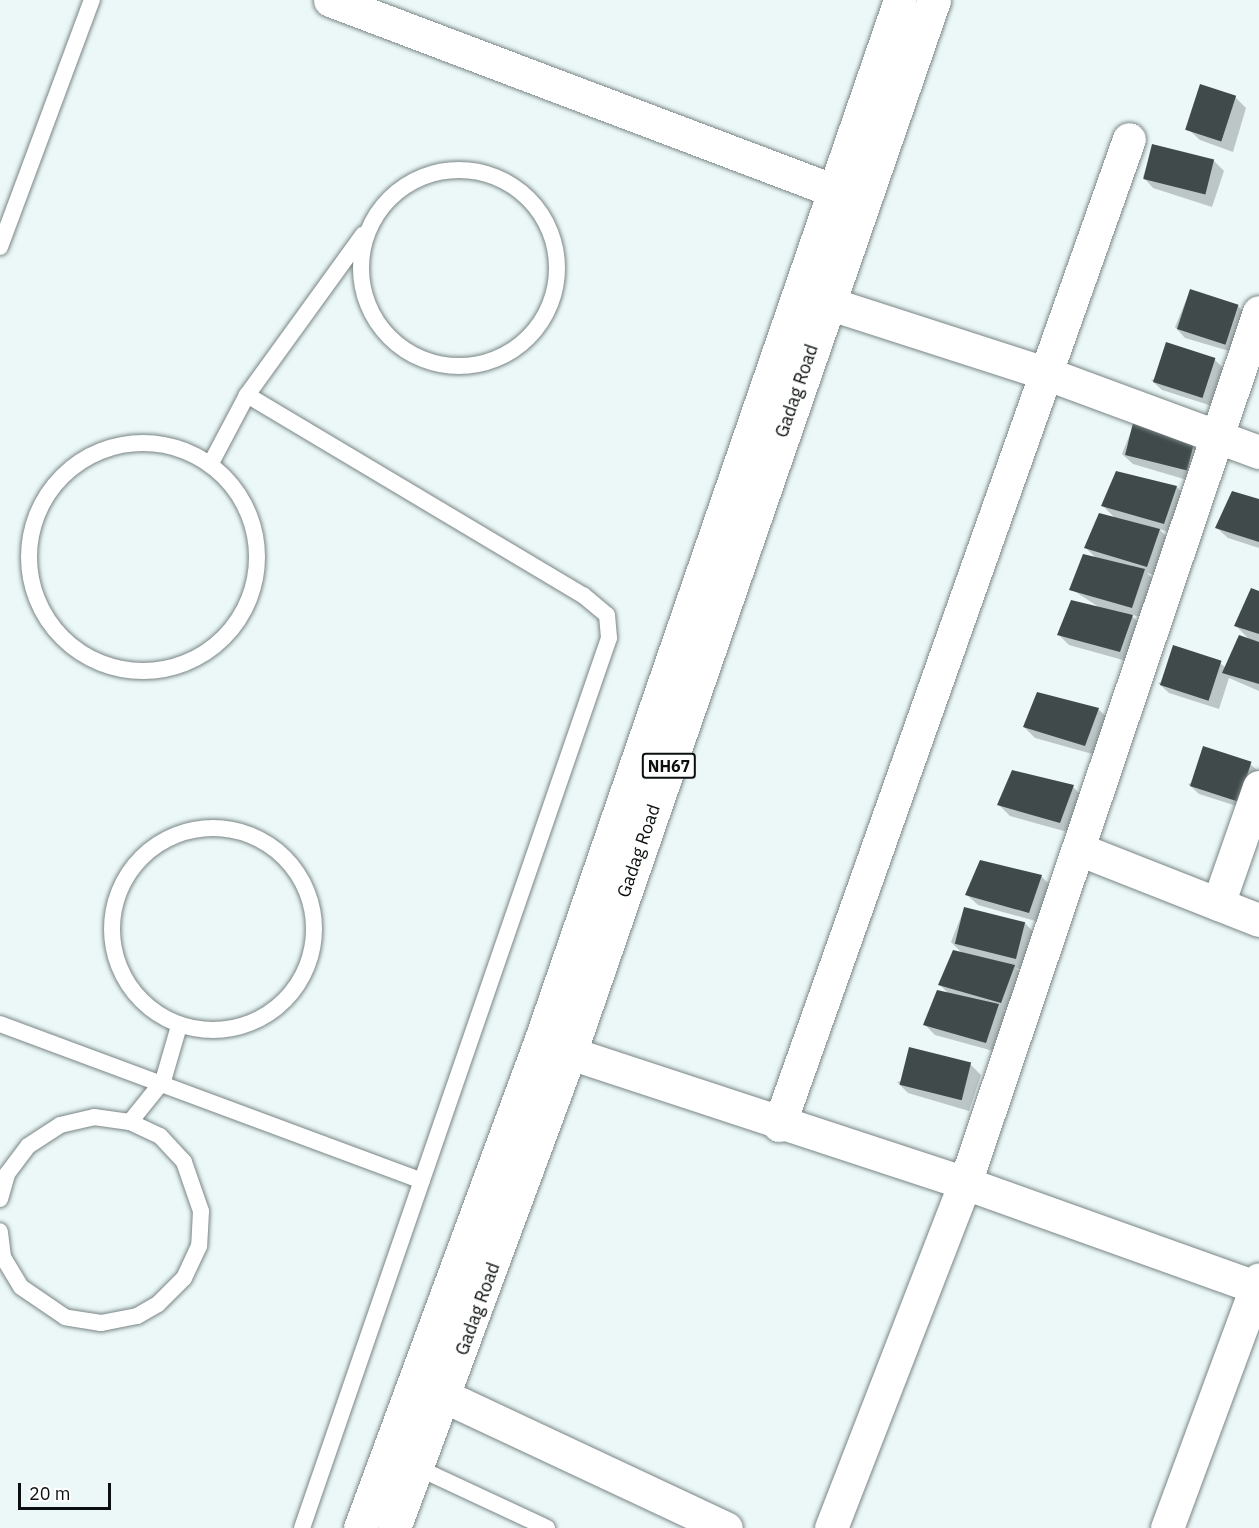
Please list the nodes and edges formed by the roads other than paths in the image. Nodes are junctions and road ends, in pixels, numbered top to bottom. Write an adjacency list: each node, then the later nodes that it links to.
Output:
1 (92, 0): 8 (lane)
2 (330, 0): 6 (main road)
3 (900, 0): 6 (main road, Gadag Road / NH67)
4 (934, 0): 9 (main road, Gadag Road / NH67)
5 (1130, 139): 11 (main road)
6 (832, 190): 32 (main road, Gadag Road / NH67)
7 (371, 224): 7 (lane); 12 (lane)
8 (0, 247)
9 (828, 303): 11 (main road); 22 (main road, Gadag Road / NH67)
10 (1259, 312): 13 (main road)
11 (1045, 373): 13 (main road); 25 (main road)
12 (247, 394): 15 (lane); 26 (lane)
13 (1214, 438): 14 (main road); 17 (main road)
14 (1259, 452)
15 (211, 463): 15 (lane)
16 (1259, 787): 18 (main road)
17 (1080, 850): 18 (main road); 27 (main road)
18 (1218, 904): 19 (main road)
19 (1259, 920)
20 (0, 1024): 23 (lane)
21 (179, 1026): 21 (lane); 23 (lane)
22 (570, 1053): 25 (main road); 31 (main road, Gadag Road / NH67)
23 (164, 1081): 24 (lane); 26 (lane)
24 (130, 1122): 28 (lane); 29 (lane)
25 (779, 1125): 27 (main road)
26 (422, 1181): 36 (lane)
27 (965, 1183): 30 (main road); 39 (main road)
28 (0, 1199)
29 (0, 1231)
30 (1258, 1283): 40 (main road)
31 (446, 1397): 33 (main road, Gadag Road / NH67); 38 (main road)
32 (389, 1456): 33 (lane); 34 (main road, Gadag Road / NH67)
33 (420, 1468): 35 (main road, Gadag Road / NH67); 37 (lane)
34 (362, 1521): 35 (lane)
35 (397, 1527)
36 (302, 1528)
37 (547, 1528)
38 (726, 1528)
39 (831, 1528)
40 (1167, 1528)

